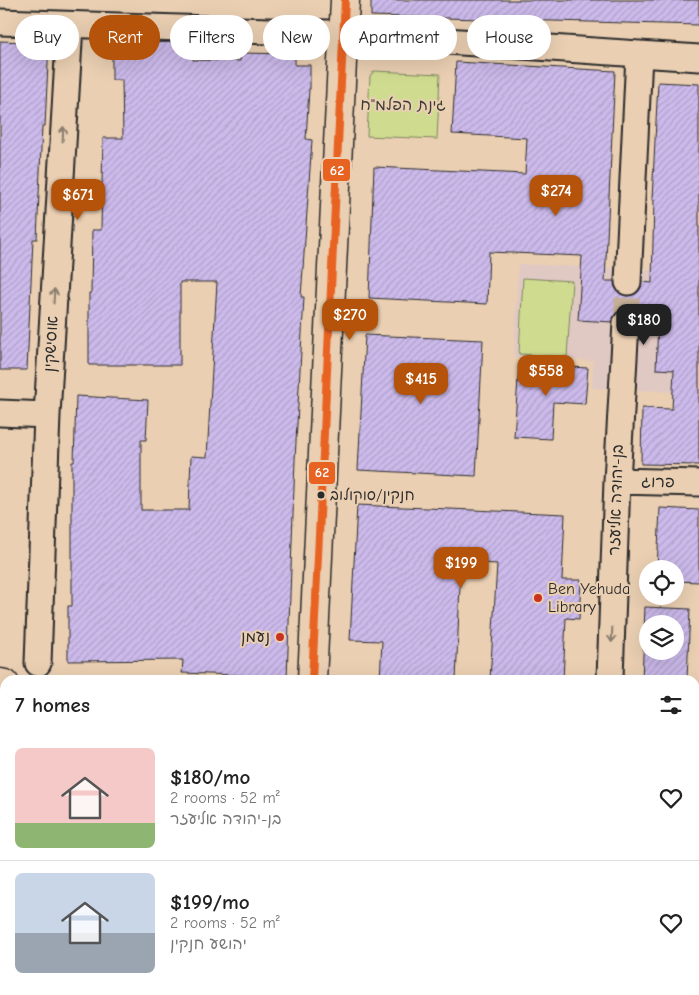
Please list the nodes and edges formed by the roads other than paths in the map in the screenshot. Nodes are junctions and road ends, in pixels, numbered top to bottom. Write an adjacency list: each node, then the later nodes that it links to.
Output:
1 (345, 0): 2 (street)
2 (344, 15)
3 (0, 22): 4 (street)
4 (15, 23)
5 (79, 25): 6 (street)
6 (340, 34)
7 (457, 42): 8 (street)
8 (639, 56): 9 (street); 12 (street)
9 (699, 58)
10 (68, 60): 15 (street, אוסישקין, one-way to 10)
11 (342, 60): 19 (street)
12 (628, 282)
13 (626, 323): 16 (street, בן-יהודה אליעזר)
14 (0, 413): 15 (street)
15 (47, 415): 18 (street, אוסישקין)
16 (617, 481): 17 (street, פרוג); 20 (street, בן-יהודה אליעזר, one-way to 20)
17 (699, 483)
18 (38, 663)
19 (312, 675)
20 (610, 675)

